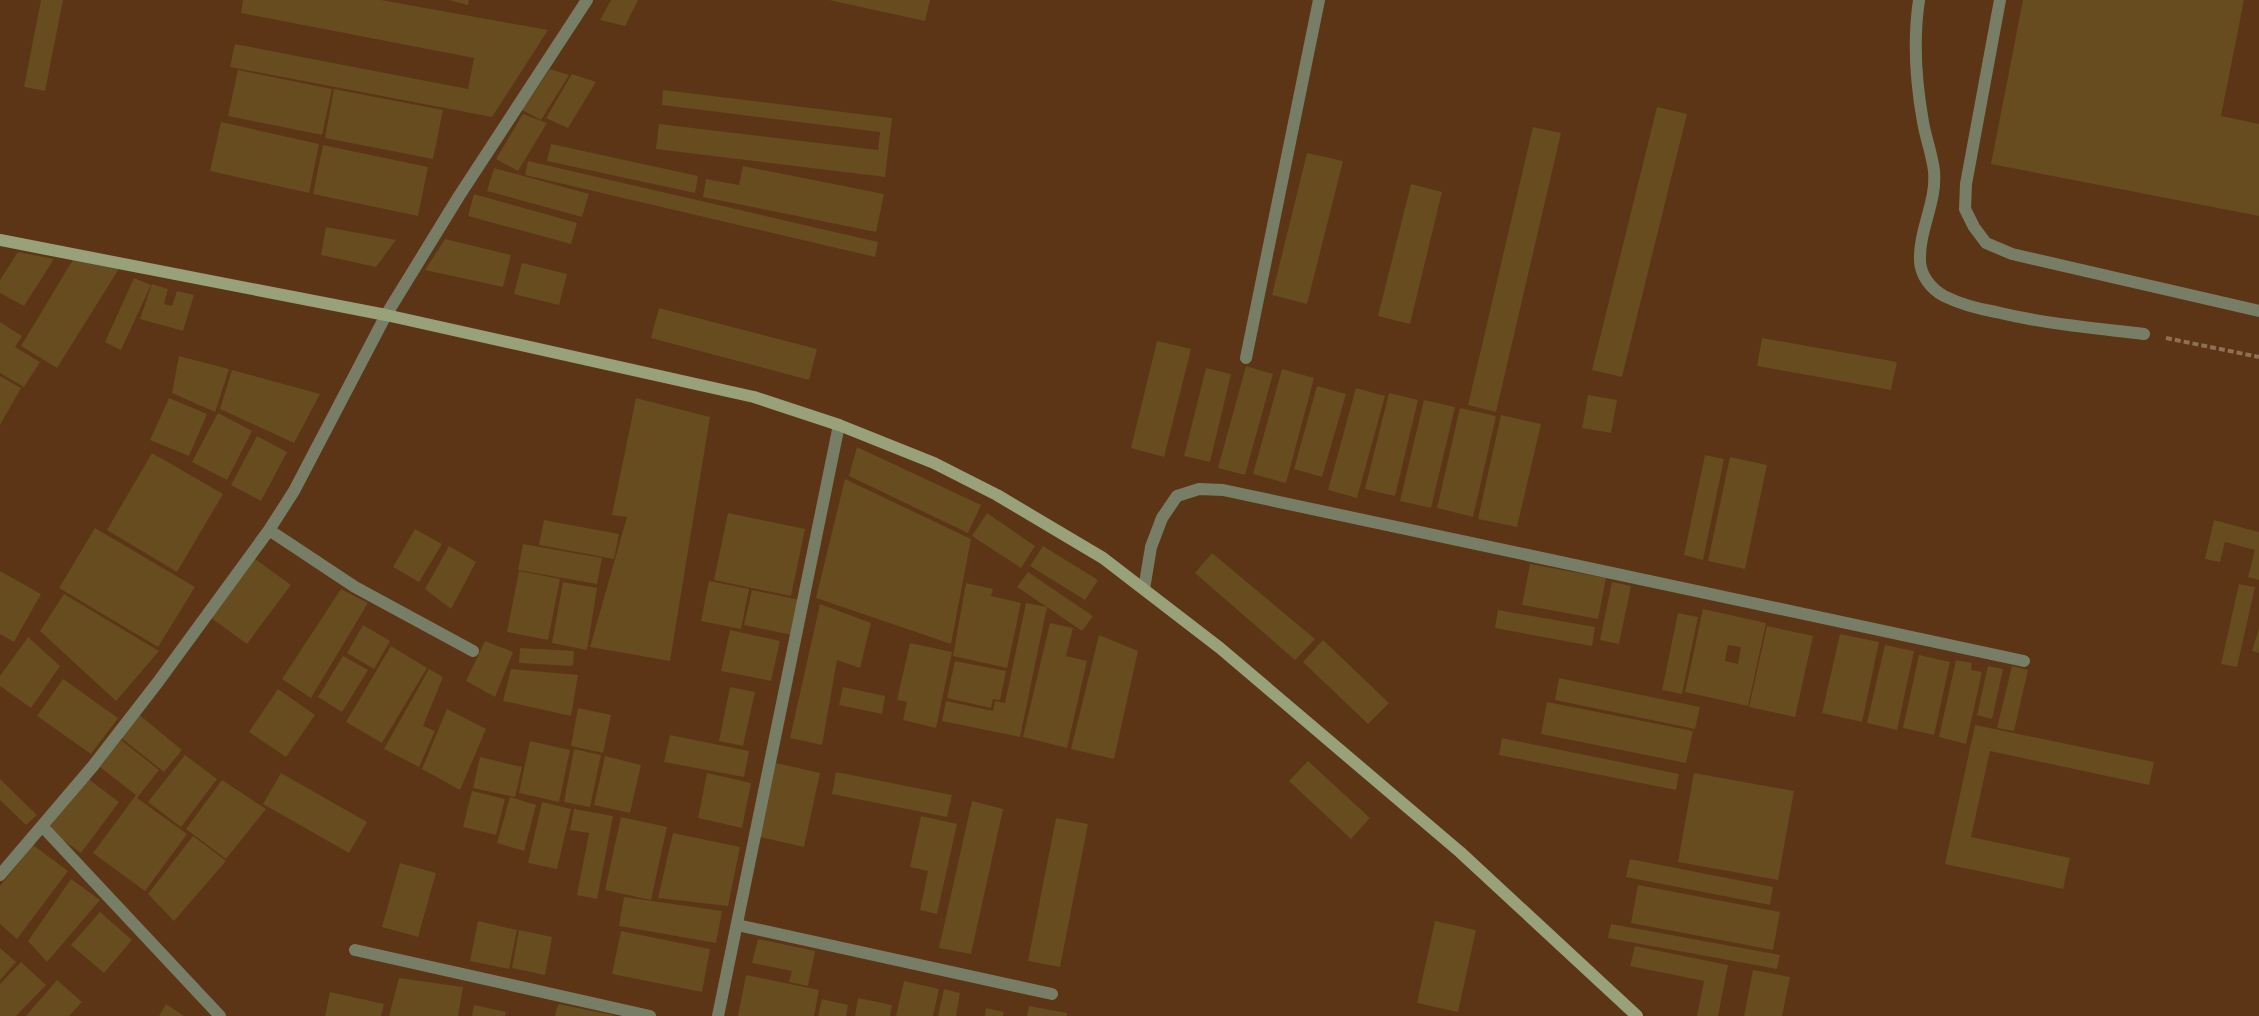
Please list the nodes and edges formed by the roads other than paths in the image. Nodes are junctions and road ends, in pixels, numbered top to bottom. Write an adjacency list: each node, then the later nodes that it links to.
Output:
1 (588, 0): 7 (street)
2 (1319, 0): 9 (street)
3 (1919, 0): 8 (street)
4 (2000, 0): 6 (street)
5 (0, 240): 7 (street)
6 (2259, 311)
7 (386, 315): 10 (street); 11 (street)
8 (2144, 334)
9 (1246, 358)
10 (839, 425): 12 (street); 17 (street)
11 (269, 530): 13 (street); 15 (street)
12 (1143, 590): 14 (street); 23 (street)
13 (473, 651)
14 (2024, 661)
15 (42, 826): 16 (street); 20 (street)
16 (0, 875)
17 (737, 925): 19 (street); 22 (street)
18 (355, 950): 21 (street)
19 (1052, 994)
20 (220, 1016)
21 (650, 1016)
22 (718, 1016)
23 (1637, 1016)

